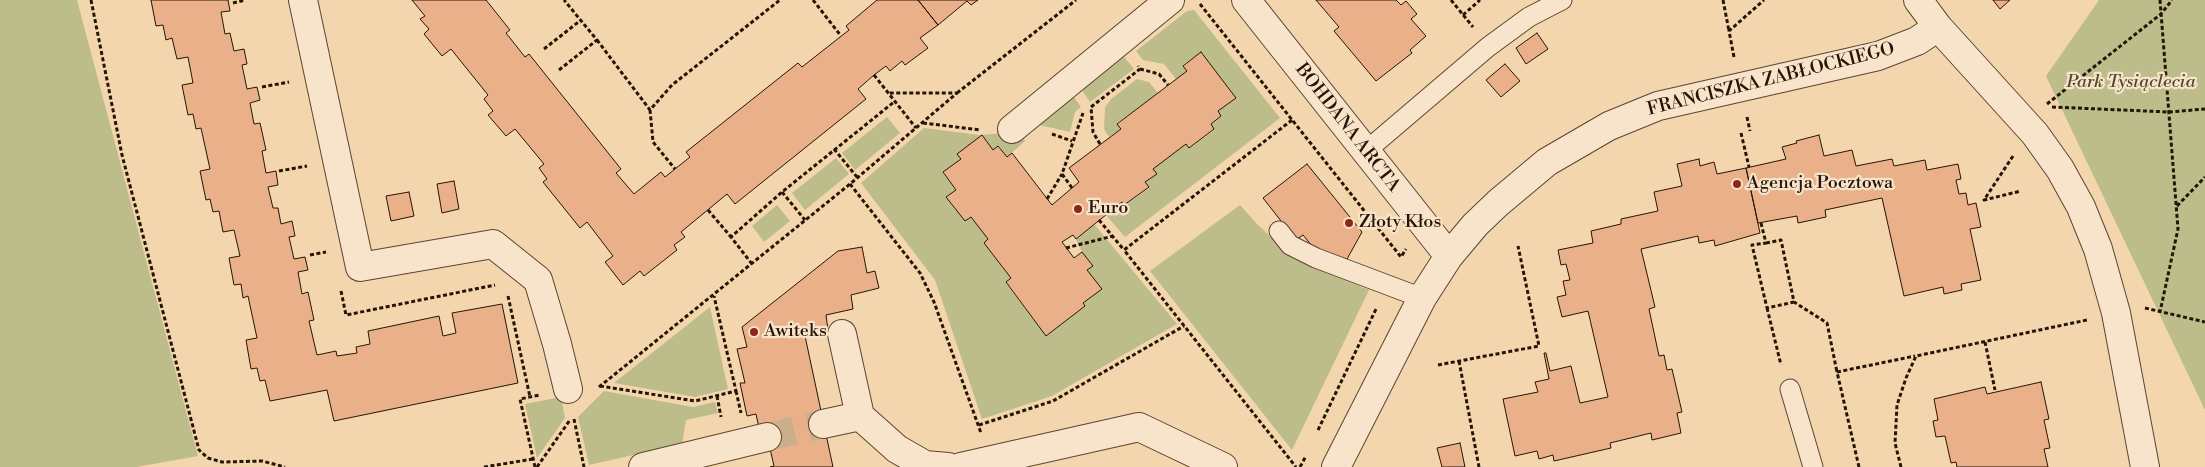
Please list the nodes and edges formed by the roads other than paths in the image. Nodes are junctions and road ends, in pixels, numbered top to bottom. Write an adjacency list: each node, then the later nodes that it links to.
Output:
1 (302, 0): 14 (street)
2 (1170, 0): 7 (street)
3 (1246, 0): 8 (street, BOHDANA ARCTA)
4 (1562, 0): 8 (lane)
5 (1918, 0): 6 (street)
6 (1938, 27): 10 (street, FRANCISZKA ZABŁOCKIEGO); 24 (street)
7 (1001, 130)
8 (1366, 151): 10 (street, BOHDANA ARCTA)
9 (1279, 231): 11 (lane)
10 (1449, 256): 11 (street, FRANCISZKA ZABŁOCKIEGO)
11 (1422, 298): 23 (street, FRANCISZKA ZABŁOCKIEGO)
12 (842, 334): 15 (street)
13 (1790, 389): 18 (lane)
14 (570, 392)
15 (860, 416): 16 (street); 20 (street)
16 (823, 424)
17 (767, 437): 19 (street)
18 (1810, 466)
19 (643, 467)
20 (948, 467)
21 (961, 467): 22 (street)
22 (1223, 467)
23 (1336, 467)
24 (2145, 467)

